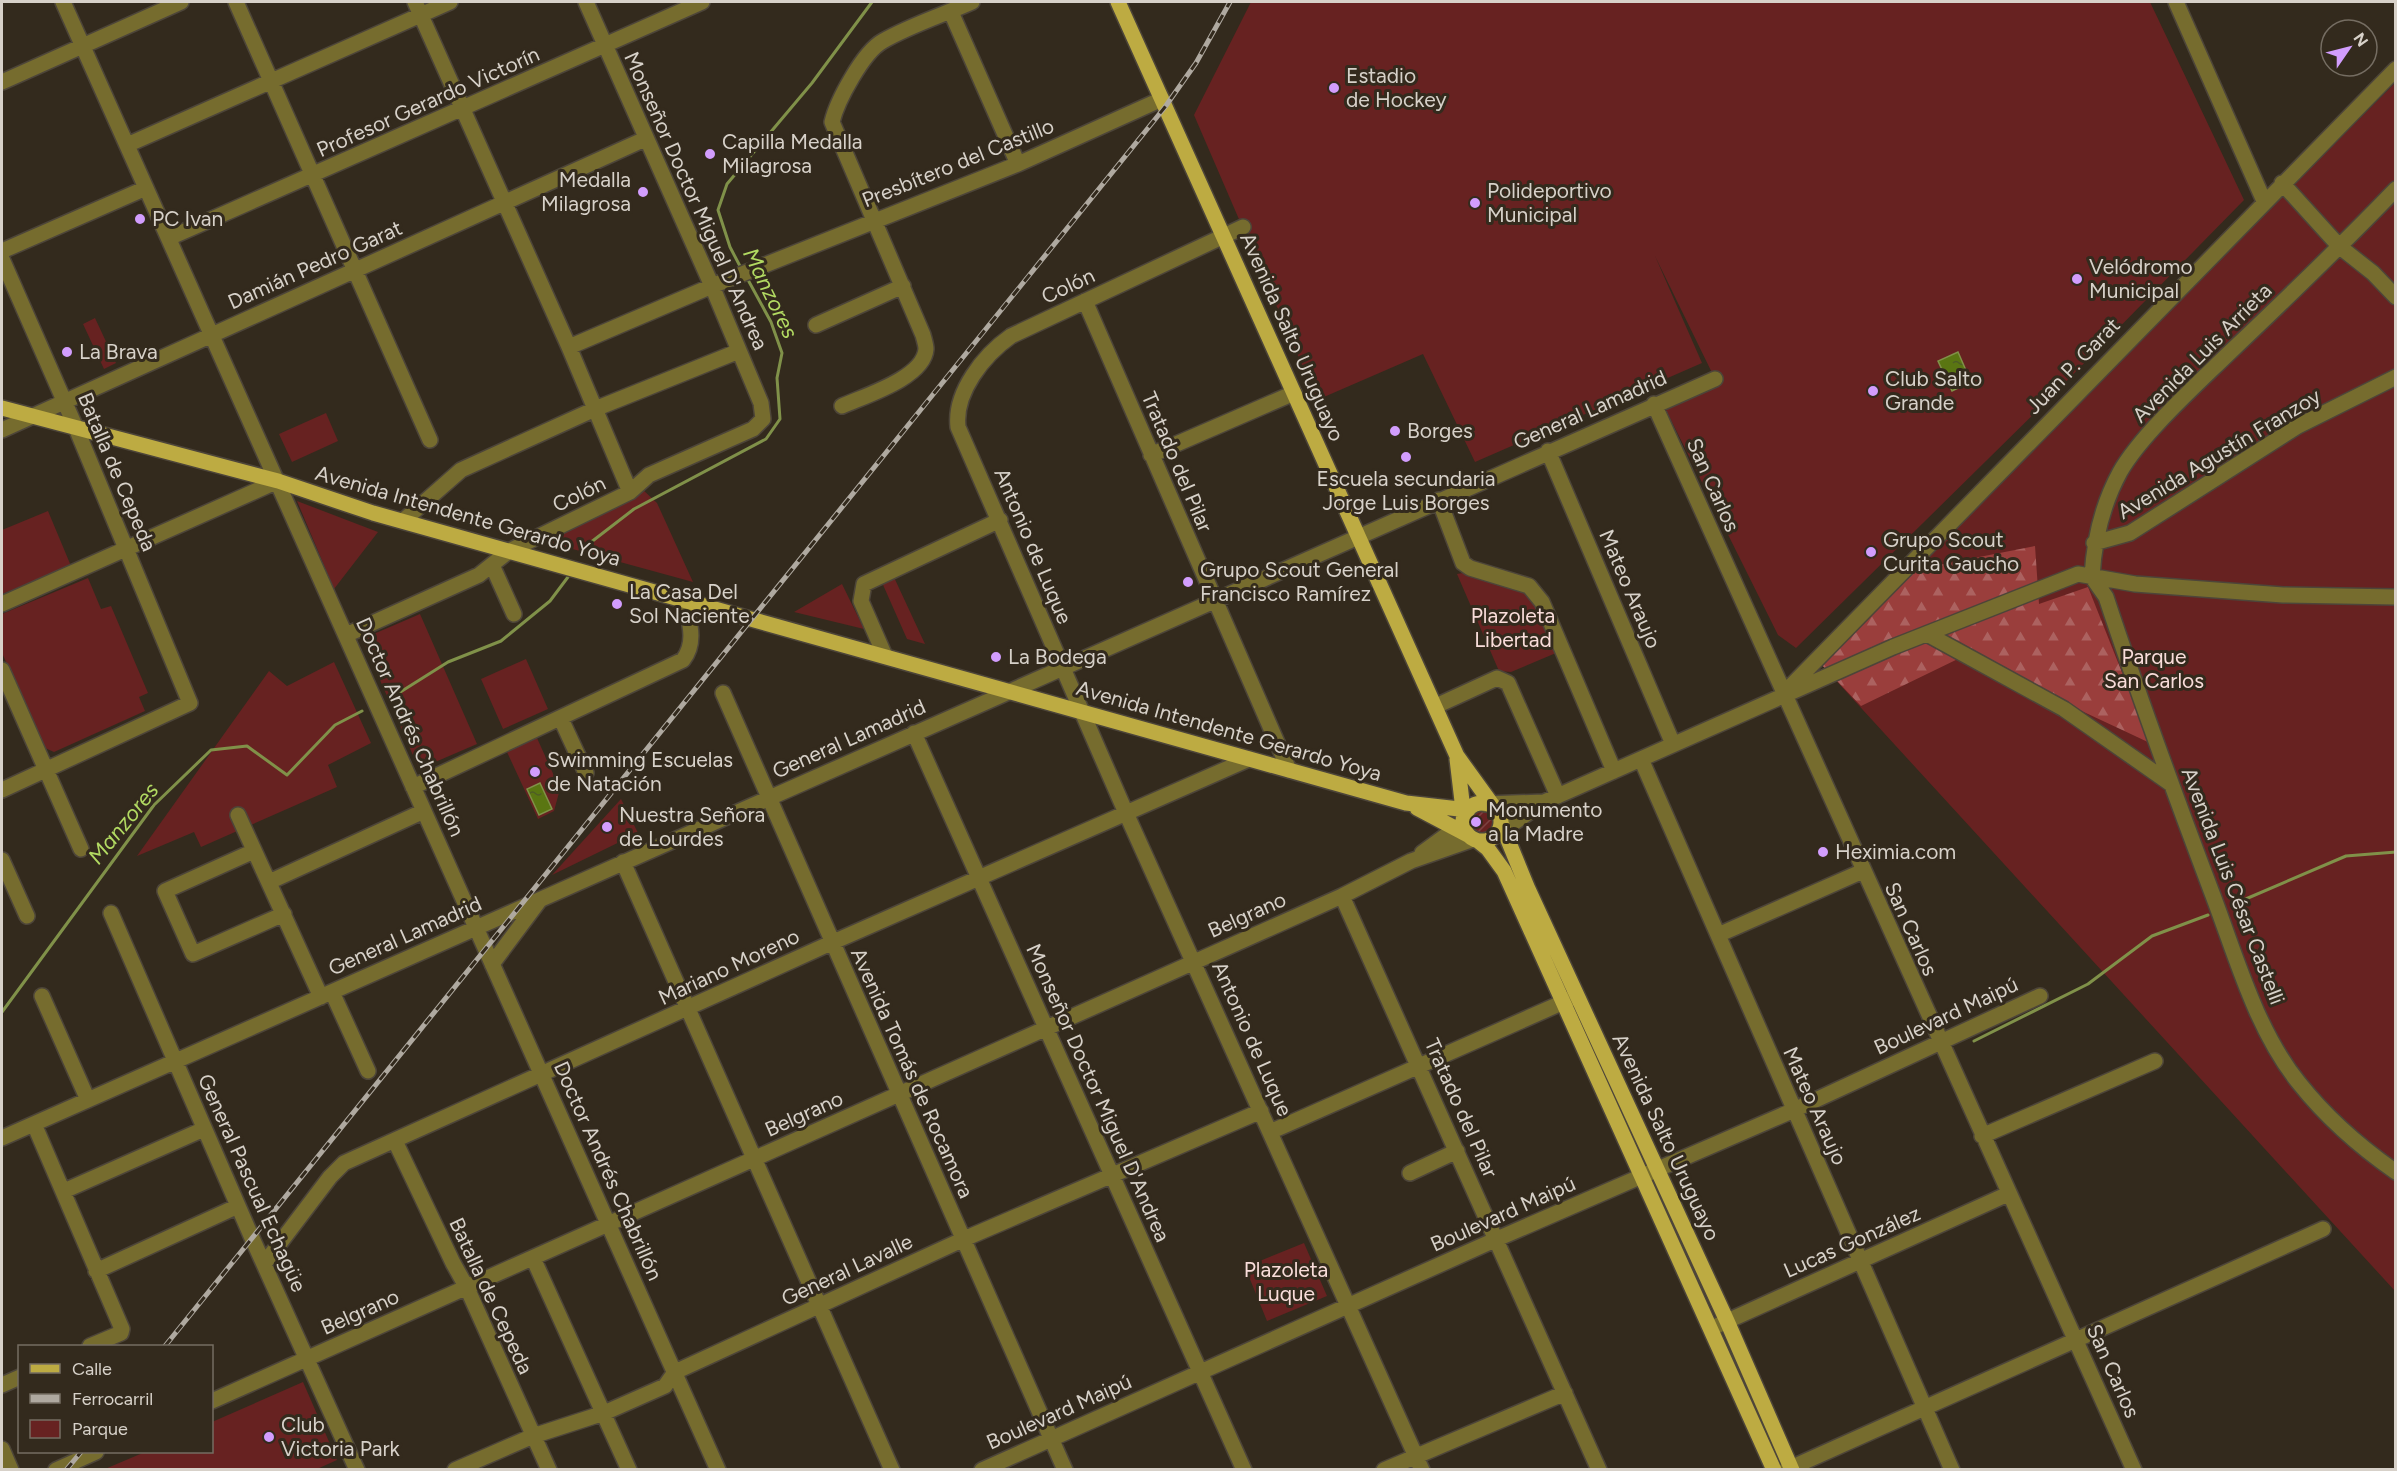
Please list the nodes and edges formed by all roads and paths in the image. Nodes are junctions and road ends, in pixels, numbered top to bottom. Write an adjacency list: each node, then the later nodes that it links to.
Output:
1 (63, 2): 12 (street, Doctor Andrés Chabrillón)
2 (181, 2): 12 (street)
3 (236, 2): 15 (street)
4 (450, 2): 10 (street)
5 (586, 2): 13 (street, Monseñor Doctor Miguel D'Andrea)
6 (702, 2): 13 (street, Profesor Gerardo Victorín)
7 (972, 2): 11 (street)
8 (1118, 2): 17 (main road, Avenida Salto Uruguayo)
9 (2176, 2): 26 (street)
10 (417, 8): 15 (street); 18 (street)
11 (951, 12): 21 (street); 28 (street)
12 (82, 46): 16 (street); 20 (street, Doctor Andrés Chabrillón)
13 (606, 47): 18 (street, Profesor Gerardo Victorín); 19 (street, Monseñor Doctor Miguel D'Andrea)
14 (2396, 69): 23 (street, Juan P. Garat)
15 (272, 81): 20 (street); 22 (street)
16 (2, 82)
17 (1162, 99): 21 (street, Presbítero del Castillo); 30 (main road, Avenida Salto Uruguayo)
18 (462, 109): 22 (street, Profesor Gerardo Victorín); 27 (street)
19 (645, 139): 27 (street, Damián Pedro Garat); 36 (street, Monseñor Doctor Miguel D'Andrea)
20 (127, 145): 24 (street, Doctor Andrés Chabrillón)
21 (1018, 164): 28 (street, Presbítero del Castillo)
22 (313, 176): 31 (street, Profesor Gerardo Victorín); 35 (street)
23 (2282, 183): 26 (street, Juan P. Garat); 32 (street)
24 (146, 188): 31 (street, Doctor Andrés Chabrillón); 33 (street)
25 (2396, 189): 32 (street, Avenida Luis Arrieta)
26 (2264, 201): 83 (street, Juan P. Garat)
27 (503, 203): 35 (street, Damián Pedro Garat); 42 (street)
28 (876, 219): 36 (street, Presbítero del Castillo); 37 (street)
29 (1244, 227): 30 (street, Colón)
30 (1224, 236): 39 (street, Colón); 46 (main road, Avenida Salto Uruguayo)
31 (169, 238): 41 (street, Doctor Andrés Chabrillón)
32 (2340, 247): 38 (street); 66 (street, Avenida Luis Arrieta)
33 (2, 251)
34 (2, 259): 47 (street, Batalla de Cepeda)
35 (355, 270): 41 (street, Damián Pedro Garat); 57 (street)
36 (712, 286): 42 (street); 43 (street, Monseñor Doctor Miguel D'Andrea)
37 (903, 286): 40 (street); 49 (street)
38 (2396, 297)
39 (1085, 301): 54 (street, Colón); 59 (street, Tratado del Pilar)
40 (816, 325)
41 (212, 335): 47 (street, Damián Pedro Garat); 60 (street, Doctor Andrés Chabrillón)
42 (569, 347): 51 (street)
43 (739, 351): 51 (street); 53 (street, Monseñor Doctor Miguel D'Andrea)
44 (2396, 376): 66 (street, Avenida Agustín Franzoy)
45 (1714, 379): 48 (street, General Lamadrid)
46 (1294, 393): 59 (street); 65 (main road, Avenida Salto Uruguayo)
47 (64, 401): 52 (street, Damián Pedro Garat); 55 (street, Batalla de Cepeda)
48 (1654, 404): 58 (street, General Lamadrid); 83 (street, San Carlos)
49 (842, 406)
50 (2, 408): 52 (main road, Avenida Intendente Gerardo Yoya)
51 (595, 409): 61 (street); 64 (street)
52 (32, 416): 55 (main road, Avenida Intendente Gerardo Yoya); 56 (street, Damián Pedro Garat)
53 (763, 419): 61 (street, Colón)
54 (958, 427): 63 (street, Antonio de Luque)
55 (76, 428): 60 (main road, Avenida Intendente Gerardo Yoya); 67 (street, Batalla de Cepeda)
56 (2, 430)
57 (430, 440)
58 (1548, 451): 62 (street, General Lamadrid); 88 (street, Mateo Araujo)
59 (1151, 454): 72 (street, Tratado del Pilar)
60 (278, 481): 64 (main road, Avenida Intendente Gerardo Yoya); 67 (street); 77 (street, Doctor Andrés Chabrillón)
61 (630, 492): 68 (street, Colón)
62 (1439, 500): 65 (street, General Lamadrid); 94 (street)
63 (1000, 520): 78 (street); 79 (street, Antonio de Luque)
64 (403, 522): 68 (main road, Avenida Intendente Gerardo Yoya)
65 (1357, 537): 72 (street, General Lamadrid); 84 (main road, Avenida Salto Uruguayo)
66 (2094, 543): 70 (street, Avenida Luis Arrieta)
67 (126, 549): 74 (street); 92 (street, Batalla de Cepeda)
68 (509, 551): 69 (street, Colón); 73 (main road, Avenida Intendente Gerardo Yoya)
69 (492, 565): 75 (street); 77 (street, Colón)
70 (2092, 577): 71 (street); 76 (street); 96 (street, Avenida Luis César Castelli)
71 (2396, 597)
72 (1213, 600): 79 (street, General Lamadrid); 93 (street, Tratado del Pilar)
73 (685, 601): 78 (main road, Avenida Intendente Gerardo Yoya); 86 (street)
74 (2, 604)
75 (514, 614)
76 (1927, 634): 83 (street); 96 (street)
77 (346, 635): 97 (street, Doctor Andrés Chabrillón)
78 (885, 656): 81 (main road, Avenida Intendente Gerardo Yoya)
79 (1062, 667): 81 (street, General Lamadrid); 85 (street, Antonio de Luque)
80 (2, 670): 92 (street)
81 (1008, 690): 85 (main road, Avenida Intendente Gerardo Yoya); 87 (street, General Lamadrid)
82 (723, 693): 99 (street, Avenida Tomás de Rocamora)
83 (1783, 694): 88 (street); 111 (street, San Carlos)
84 (1436, 706): 89 (main road, Avenida Salto Uruguayo); 100 (street)
85 (1083, 712): 90 (main road, Avenida Intendente Gerardo Yoya); 102 (street, Antonio de Luque)
86 (561, 718): 95 (street); 97 (street)
87 (914, 733): 99 (street, General Lamadrid); 112 (street, Monseñor Doctor Miguel D'Andrea)
88 (1673, 744): 91 (street)
89 (1457, 756): 104 (main road, Avenida Salto Uruguayo); 105 (main road, Avenida Salto Uruguayo)
90 (1249, 759): 93 (main road, Avenida Intendente Gerardo Yoya); 102 (street, Mariano Moreno)
91 (1641, 759): 94 (street); 120 (street, Mateo Araujo)
92 (45, 770): 98 (street); 106 (street)
93 (1289, 770): 105 (main road, Avenida Intendente Gerardo Yoya)
94 (1614, 771): 100 (street)
95 (586, 774)
96 (2172, 784): 149 (street, Avenida Luis César Castelli)
97 (413, 787): 101 (street, Doctor Andrés Chabrillón)
98 (2, 790)
99 (768, 798): 110 (street, General Lamadrid); 121 (street, Avenida Tomás de Rocamora)
100 (1551, 799): 104 (street); 104 (street)
101 (424, 811): 113 (street); 119 (street, Doctor Andrés Chabrillón)
102 (1126, 813): 112 (street, Mariano Moreno); 122 (street, Antonio de Luque)
103 (238, 815): 107 (street)
104 (1496, 818): 105 (main road); 105 (main road); 127 (main road, Avenida Salto Uruguayo)
105 (1467, 825): 109 (street, Belgrano); 109 (street, Belgrano); 127 (main road, Avenida Salto Uruguayo)
106 (81, 849)
107 (254, 851): 113 (street); 117 (street)
108 (2, 860): 118 (street)
109 (1411, 861): 114 (street, Belgrano)
110 (623, 862): 115 (street, General Lamadrid); 128 (street)
111 (1863, 871): 120 (street); 130 (street, San Carlos)
112 (979, 878): 121 (street, Mariano Moreno); 129 (street, Monseñor Doctor Miguel D'Andrea)
113 (269, 882): 117 (street)
114 (1342, 896): 122 (street, Belgrano); 133 (street, Tratado del Pilar)
115 (540, 900): 119 (street, General Lamadrid); 123 (street)
116 (111, 913): 132 (street, General Pascual Echagüe)
117 (284, 914): 124 (street)
118 (27, 916)
119 (476, 927): 123 (street, Doctor Andrés Chabrillón); 124 (street, General Lamadrid)
120 (1718, 935): 138 (street, Mateo Araujo)
121 (831, 943): 128 (street, Mariano Moreno); 136 (street, Avenida Tomás de Rocamora)
122 (1194, 962): 129 (street, Belgrano); 139 (street, Antonio de Luque)
123 (492, 964): 135 (street, Doctor Andrés Chabrillón)
124 (326, 994): 132 (street, General Lamadrid); 134 (street)
125 (42, 996): 137 (street)
126 (2040, 996): 130 (street, Boulevard Maipú)
127 (1571, 999): 133 (street); 148 (main road, Avenida Salto Uruguayo); 152 (main road, Avenida Salto Uruguayo)
128 (688, 1009): 135 (street, Mariano Moreno); 147 (street)
129 (1046, 1029): 136 (street, Belgrano); 151 (street, Monseñor Doctor Miguel D'Andrea)
130 (1939, 1042): 138 (street, Boulevard Maipú); 143 (street, San Carlos)
131 (2156, 1060): 143 (street)
132 (175, 1061): 137 (street, General Lamadrid); 141 (street, General Pascual Echagüe)
133 (1419, 1066): 142 (street); 146 (street, Tratado del Pilar)
134 (368, 1071)
135 (543, 1076): 145 (street, Mariano Moreno); 156 (street, Doctor Andrés Chabrillón)
136 (898, 1095): 147 (street, Belgrano); 158 (street, Avenida Tomás de Rocamora)
137 (88, 1100): 140 (street, General Lamadrid)
138 (1794, 1110): 148 (street, Boulevard Maipú); 161 (street, Mateo Araujo)
139 (1261, 1111): 142 (street, Antonio de Luque); 151 (street, General Lavalle)
140 (34, 1124): 144 (street, General Lamadrid); 153 (street)
141 (204, 1129): 153 (street); 155 (street, General Pascual Echagüe)
142 (1270, 1132): 166 (street, Antonio de Luque)
143 (1982, 1136): 154 (street, San Carlos)
144 (2, 1138)
145 (394, 1141): 162 (street, Mariano Moreno); 164 (street, Batalla de Cepeda)
146 (1457, 1151): 150 (street); 159 (street, Tratado del Pilar)
147 (754, 1159): 156 (street, Belgrano); 165 (street)
148 (1658, 1170): 152 (street, Boulevard Maipú); 167 (main road, Avenida Salto Uruguayo)
149 (2396, 1172)
150 (1410, 1173)
151 (1112, 1174): 158 (street, General Lavalle); 173 (street, Monseñor Doctor Miguel D'Andrea)
152 (1642, 1176): 159 (street, Boulevard Maipú); 168 (main road, Avenida Salto Uruguayo)
153 (64, 1191): 163 (street)
154 (2008, 1194): 161 (street, Lucas González); 169 (street, San Carlos)
155 (238, 1206): 162 (street, General Pascual Echagüe); 163 (street)
156 (609, 1224): 160 (street, Belgrano); 172 (street, Doctor Andrés Chabrillón)
157 (2323, 1229): 169 (street)
158 (963, 1239): 165 (street, General Lavalle); 181 (street, Avenida Tomás de Rocamora)
159 (1497, 1239): 166 (street, Boulevard Maipú); 176 (street, Tratado del Pilar)
160 (533, 1258): 164 (street, Belgrano); 179 (street)
161 (1862, 1262): 167 (street, Lucas González); 178 (street, Mateo Araujo)
162 (264, 1264): 171 (street, General Pascual Echagüe)
163 (96, 1271): 170 (street)
164 (467, 1288): 171 (street, Belgrano); 180 (street, Batalla de Cepeda)
165 (819, 1306): 172 (street, General Lavalle); 193 (street)
166 (1348, 1306): 173 (street, Boulevard Maipú); 184 (street, Antonio de Luque)
167 (1727, 1321): 168 (street, Lucas González); 186 (main road, Avenida Salto Uruguayo)
168 (1712, 1328): 199 (main road, Avenida Salto Uruguayo)
169 (2076, 1341): 178 (street); 201 (street, San Carlos)
170 (94, 1345)
171 (306, 1359): 177 (street, Belgrano); 189 (street, General Pascual Echagüe)
172 (675, 1371): 179 (street, General Lavalle); 192 (street, Doctor Andrés Chabrillón)
173 (1199, 1371): 181 (street, Boulevard Maipú); 196 (street, Monseñor Doctor Miguel D'Andrea)
174 (18, 1378): 175 (street)
175 (2, 1385)
176 (1565, 1393): 184 (street); 198 (street, Tratado del Pilar)
177 (213, 1401)
178 (1925, 1407): 186 (street); 200 (street, Mateo Araujo)
179 (604, 1413): 180 (street, General Lavalle); 191 (street)
180 (533, 1436): 185 (street, General Lavalle); 190 (street, Batalla de Cepeda)
181 (1051, 1438): 194 (street, Boulevard Maipú); 195 (street, Avenida Tomás de Rocamora)
182 (2, 1449): 187 (street)
183 (94, 1453): 188 (street)
184 (1419, 1463): 197 (street)
185 (465, 1468)
186 (1790, 1469)
187 (11, 1470)
188 (56, 1470)
189 (357, 1470)
190 (549, 1470)
191 (629, 1470)
192 (718, 1470)
193 (892, 1470)
194 (982, 1470)
195 (1065, 1470)
196 (1244, 1470)
197 (1384, 1470)
198 (1599, 1470)
199 (1774, 1470)
200 (1952, 1470)
201 (2134, 1470)

